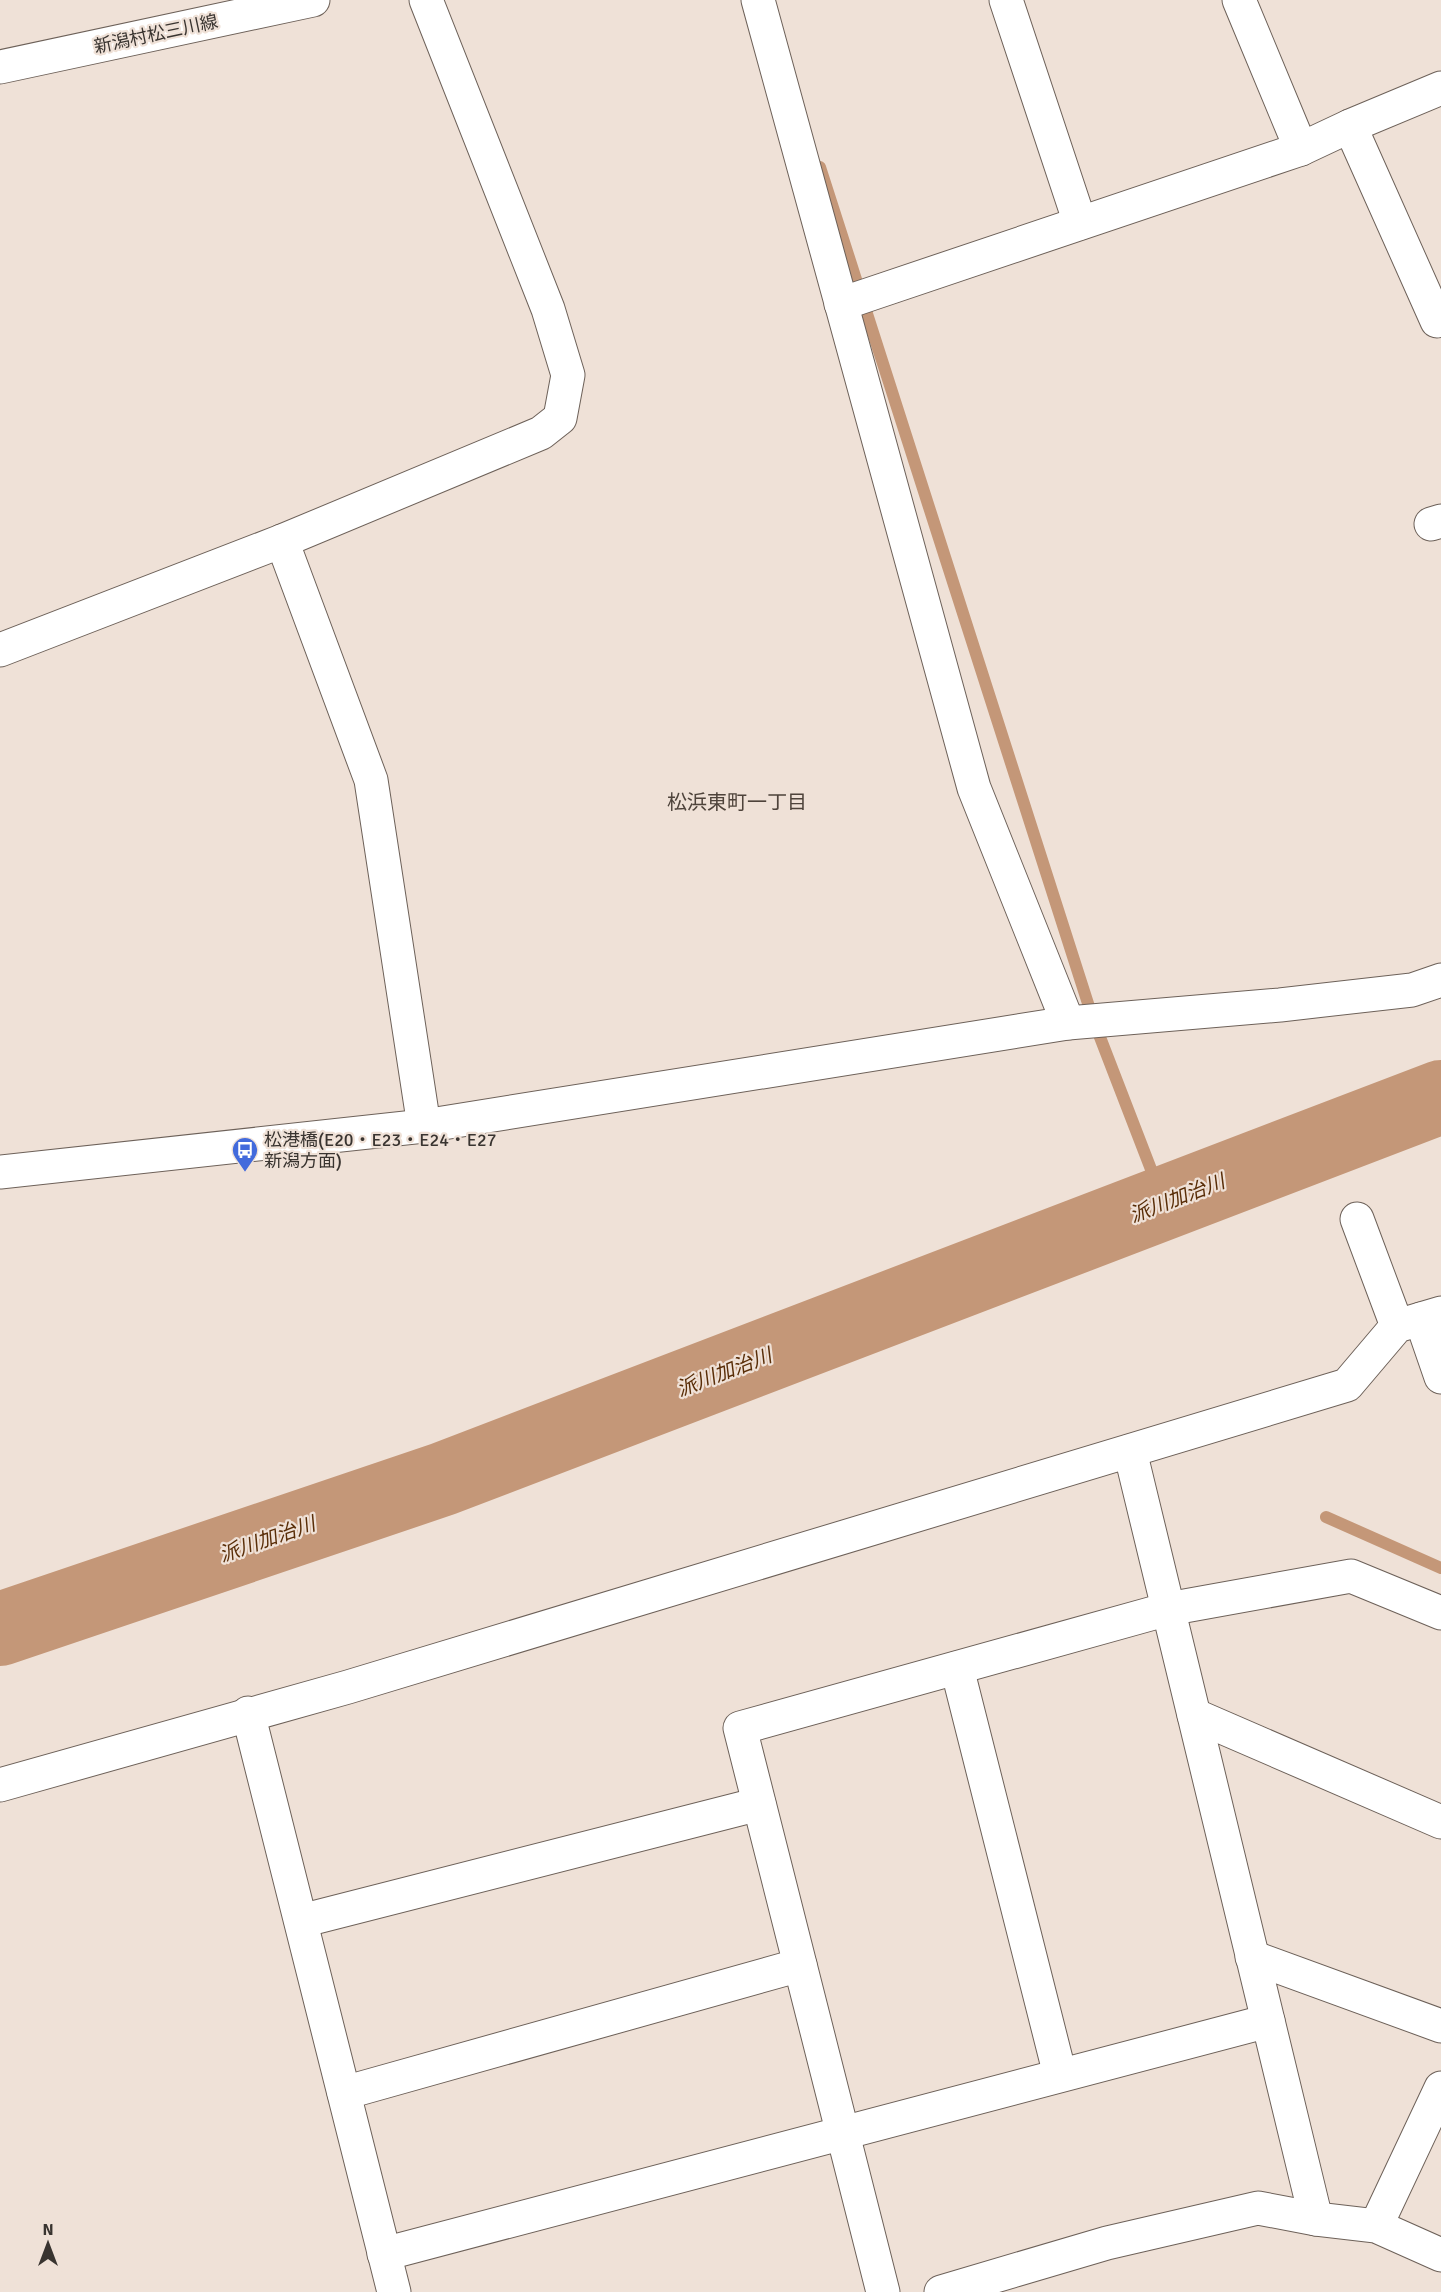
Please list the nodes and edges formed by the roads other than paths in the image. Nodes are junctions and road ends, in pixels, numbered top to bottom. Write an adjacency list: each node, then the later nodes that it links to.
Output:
1 (313, 0): 6 (street, 新潟村松三川線)
2 (426, 0): 13 (street)
3 (758, 0): 11 (street)
4 (1006, 0): 10 (street)
5 (1239, 0): 9 (street)
6 (0, 67)
7 (1441, 88): 8 (street)
8 (1350, 126): 9 (street); 12 (street)
9 (1301, 150): 10 (street)
10 (1080, 224): 11 (street)
11 (841, 304): 16 (street)
12 (1441, 320)
13 (282, 541): 14 (street); 17 (street)
14 (0, 650)
15 (1441, 980): 16 (street)
16 (1068, 1023): 17 (street)
17 (424, 1126): 18 (street)
18 (0, 1172)
19 (1357, 1219): 20 (street)
20 (1420, 1319): 21 (street); 22 (street)
21 (1441, 1377)
22 (1130, 1451): 23 (street); 26 (street)
23 (1168, 1609): 24 (street); 25 (street); 27 (street)
24 (1441, 1613)
25 (957, 1668): 29 (street); 36 (street)
26 (248, 1713): 28 (street); 31 (street)
27 (1194, 1715): 30 (street); 32 (street)
28 (0, 1785)
29 (759, 1804): 31 (street); 33 (street)
30 (1441, 1822)
31 (301, 1922): 38 (street)
32 (1252, 1957): 34 (street); 35 (street)
33 (800, 1965): 38 (street); 39 (street)
34 (1268, 2021): 36 (street); 40 (street)
35 (1441, 2026)
36 (1060, 2075): 39 (street)
37 (1441, 2088): 41 (street)
38 (344, 2093): 42 (street)
39 (843, 2132): 42 (street); 46 (street)
40 (1316, 2219): 41 (street); 44 (street)
41 (1376, 2226): 43 (street)
42 (384, 2254): 45 (street)
43 (1441, 2255)
44 (1025, 2281): 47 (street)
45 (394, 2292)
46 (883, 2292)
47 (941, 2292)

